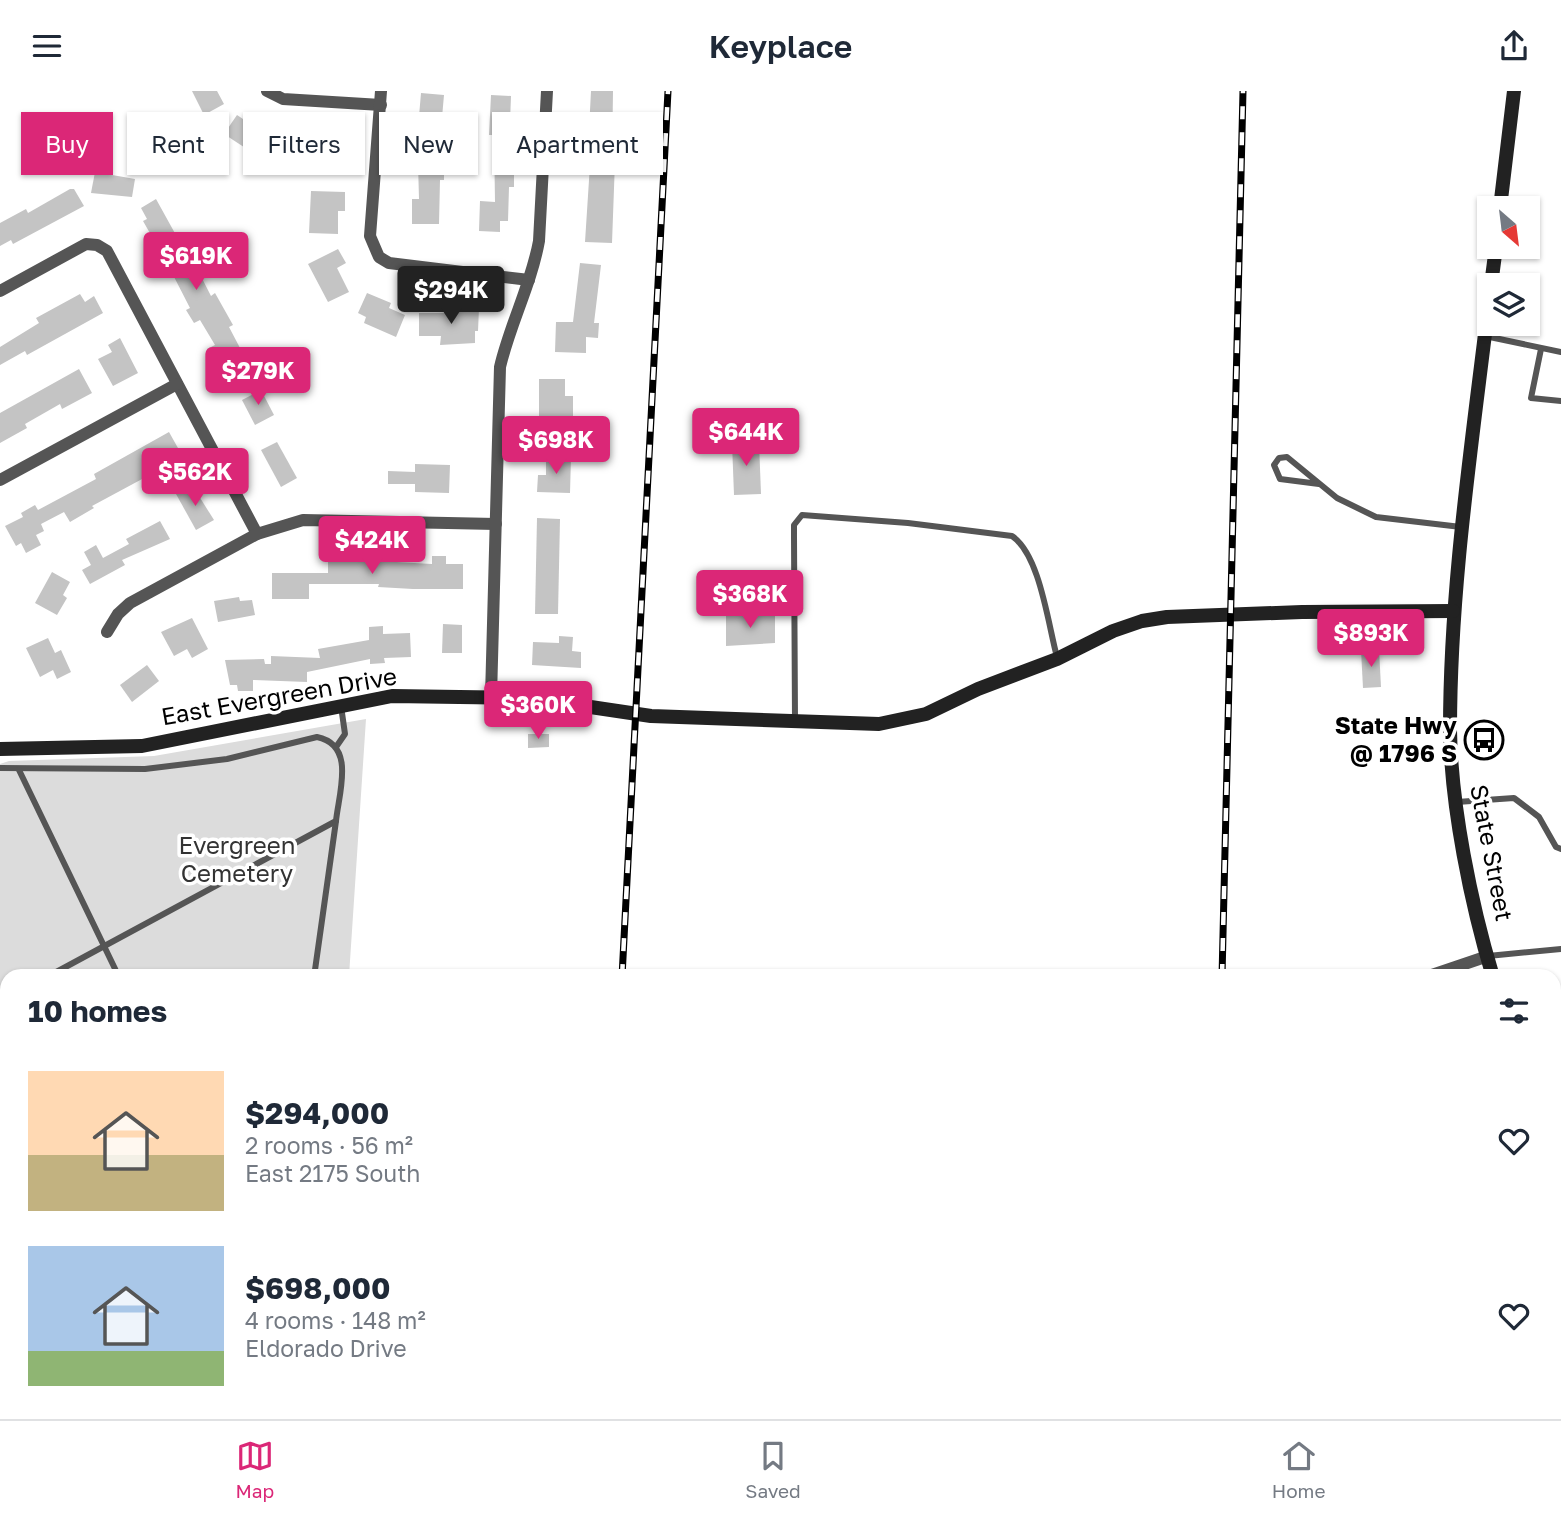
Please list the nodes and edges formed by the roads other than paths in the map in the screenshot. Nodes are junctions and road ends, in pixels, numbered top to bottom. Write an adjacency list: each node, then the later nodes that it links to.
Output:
1 (267, 91): 5 (street)
2 (381, 91): 5 (street)
3 (547, 91): 7 (street)
4 (1514, 91): 6 (street)
5 (381, 105): 7 (street)
6 (1501, 196)
7 (529, 280): 16 (street)
8 (0, 291): 12 (street)
9 (1485, 336): 10 (lane); 17 (street, State Street)
10 (1541, 349): 11 (lane); 13 (lane)
11 (1561, 352)
12 (177, 384): 14 (street); 18 (street)
13 (1561, 401)
14 (0, 480)
15 (1319, 484): 15 (lane); 17 (lane)
16 (496, 524): 18 (street); 22 (street)
17 (1463, 527): 19 (street, State Street)
18 (257, 534): 20 (street)
19 (1453, 611): 21 (street, East Evergreen Drive); 29 (street, State Street)
20 (107, 632)
21 (1057, 659): 24 (street, East Evergreen Drive); 24 (lane)
22 (491, 698): 23 (street, East Evergreen Drive); 24 (street, East Evergreen Drive)
23 (341, 706): 25 (lane); 26 (street, East Evergreen Drive)
24 (795, 722)
25 (337, 747): 28 (lane); 30 (lane)
26 (0, 750)
27 (0, 768): 28 (lane)
28 (19, 770): 32 (lane)
29 (1457, 802): 31 (lane); 34 (street, State Street)
30 (336, 821): 32 (lane); 37 (lane)
31 (1561, 849)
32 (102, 947): 35 (lane); 36 (lane)
33 (1561, 949): 34 (lane)
34 (1488, 956): 38 (street); 39 (street, State Street)
35 (62, 969)
36 (114, 969)
37 (315, 969)
38 (1450, 969)
39 (1491, 969)

